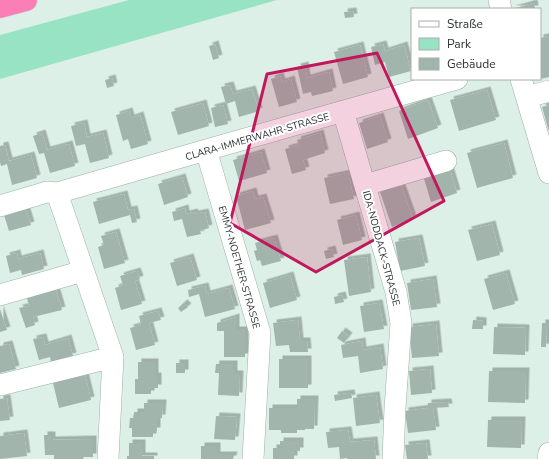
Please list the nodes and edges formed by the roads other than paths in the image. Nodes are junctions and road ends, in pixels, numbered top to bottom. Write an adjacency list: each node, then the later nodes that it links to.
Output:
1 (26, 0): 2 (highway)
2 (0, 7)
3 (453, 80): 6 (street, CLARA-IMMERWAHR-STRASSE)
4 (524, 88): 5 (street); 9 (street)
5 (549, 91)
6 (343, 111): 7 (street, CLARA-IMMERWAHR-STRASSE); 10 (street, IDA-NODDACK-STRASSE)
7 (206, 150): 11 (street, CLARA-IMMERWAHR-STRASSE); 19 (street, EMMY-NOETHER-STRASSE)
8 (446, 161): 10 (street)
9 (549, 173)
10 (365, 185): 20 (street, IDA-NODDACK-STRASSE)
11 (57, 193): 12 (street, CLARA-IMMERWAHR-STRASSE); 13 (street)
12 (0, 206)
13 (83, 272): 14 (street); 15 (street)
14 (0, 295)
15 (113, 357): 16 (street); 18 (street)
16 (0, 385)
17 (549, 453): 21 (street)
18 (108, 459)
19 (253, 459)
20 (393, 459)
21 (548, 459)

